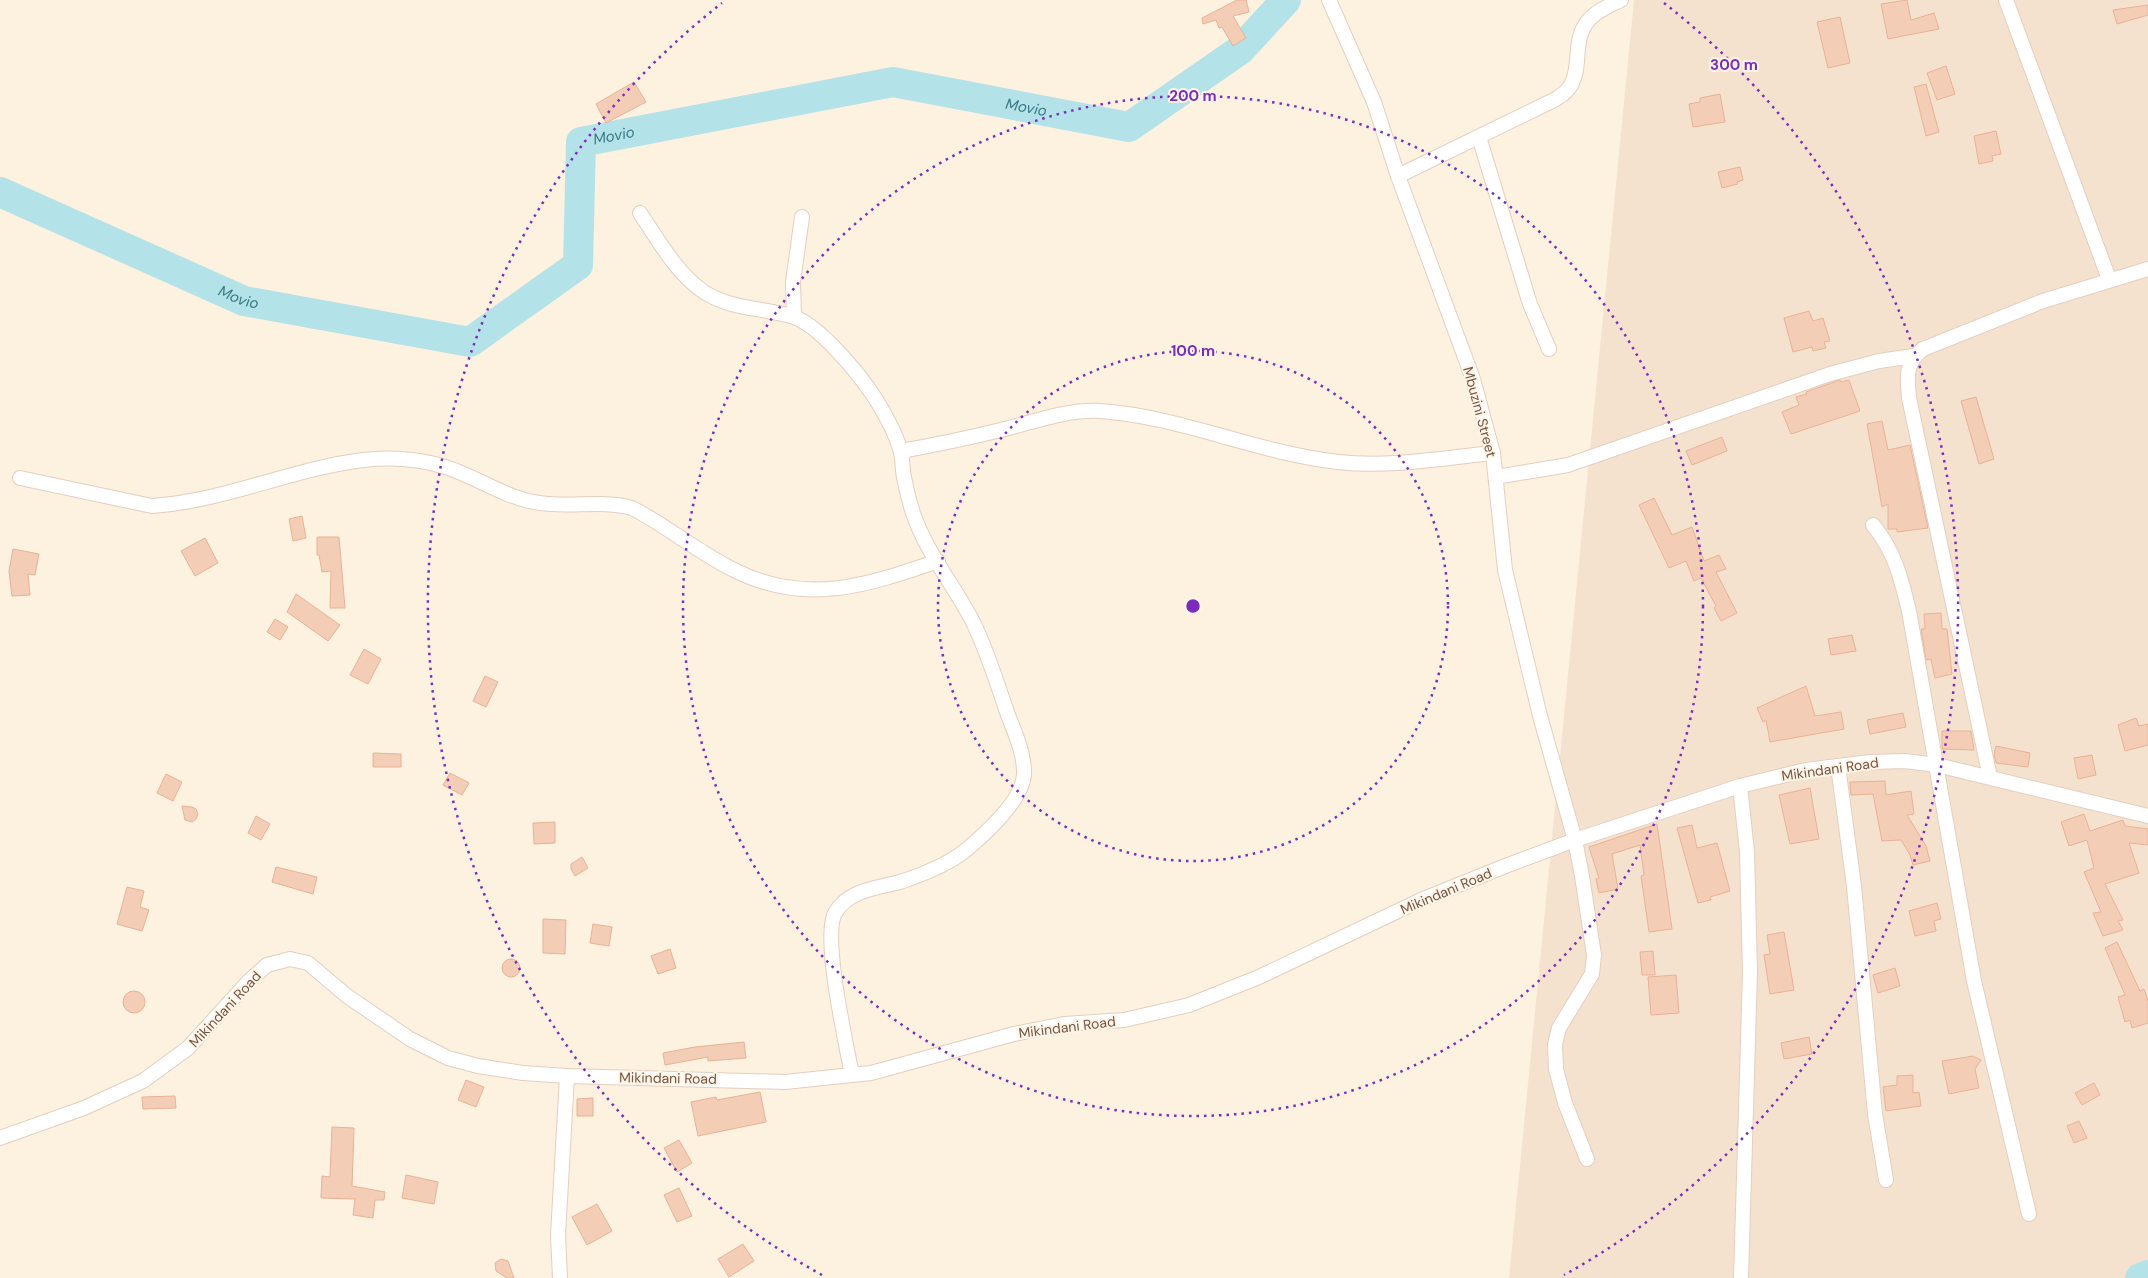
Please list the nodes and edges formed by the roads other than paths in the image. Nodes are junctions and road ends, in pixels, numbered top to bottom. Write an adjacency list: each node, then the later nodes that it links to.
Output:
1 (1329, 0): 5 (street, Mbuzini Street)
2 (1621, 0): 4 (street)
3 (2006, 0): 9 (street)
4 (1478, 137): 5 (street); 11 (street)
5 (1398, 176): 14 (street, Mbuzini Street)
6 (640, 213): 10 (street)
7 (802, 217): 10 (street)
8 (2148, 269): 9 (street)
9 (2109, 280): 12 (street)
10 (794, 316): 13 (street)
11 (1549, 349)
12 (1914, 356): 15 (street); 21 (street)
13 (901, 451): 14 (street); 18 (street)
14 (1493, 453): 15 (street, Mbuzini Street)
15 (1496, 477): 24 (street, Mbuzini Street)
16 (20, 478): 18 (street)
17 (1873, 525): 20 (street)
18 (938, 561): 25 (street)
19 (1838, 766): 20 (street, Mikindani Road); 22 (street, Mikindani Road); 29 (street)
20 (1937, 766): 21 (street, Mikindani Road); 30 (street)
21 (1990, 777): 23 (street, Mikindani Road)
22 (1740, 786): 24 (street, Mikindani Road); 32 (street)
23 (2148, 816)
24 (1575, 840): 25 (street, Mikindani Road); 28 (street, Mbuzini Street)
25 (852, 1075): 26 (street, Mikindani Road)
26 (567, 1076): 27 (street, Mikindani Road); 31 (street)
27 (0, 1138)
28 (1587, 1159)
29 (1886, 1180)
30 (2029, 1214)
31 (560, 1278)
32 (1741, 1278)

